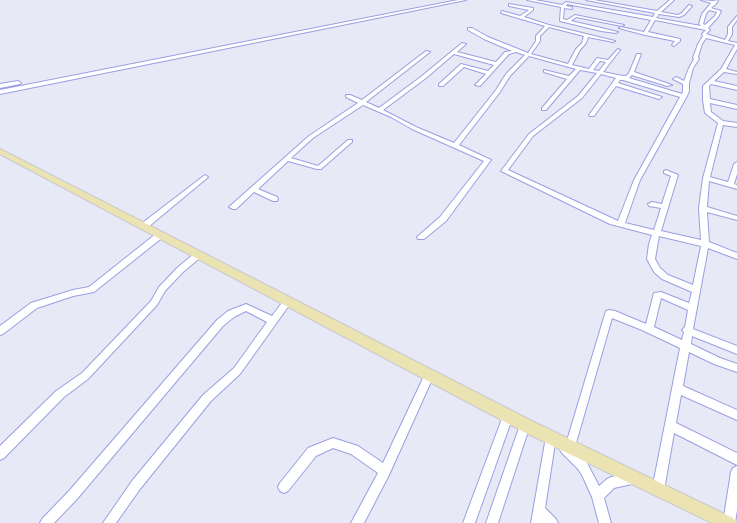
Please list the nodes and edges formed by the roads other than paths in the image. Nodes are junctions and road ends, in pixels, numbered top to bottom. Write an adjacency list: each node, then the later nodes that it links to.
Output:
1 (445, 0): 65 (street)
2 (464, 0): 67 (street)
3 (529, 0): 10 (street)
4 (588, 0): 12 (street); 14 (street)
5 (619, 0): 14 (street)
6 (672, 0): 17 (street)
7 (703, 0): 8 (street)
8 (716, 1): 15 (street)
9 (636, 2): 14 (street)
10 (566, 3): 12 (street); 18 (street); 22 (street)
11 (510, 5): 20 (street)
12 (584, 6): 18 (street)
13 (690, 6): 17 (street)
14 (632, 7): 17 (street); 18 (street)
15 (709, 9): 25 (street); 25 (street)
16 (502, 12): 20 (street)
17 (658, 12): 21 (street)
18 (629, 14): 21 (street)
19 (737, 17): 29 (street)
20 (520, 18): 24 (street)
21 (653, 19): 25 (street); 28 (street)
22 (568, 22): 23 (street); 27 (street)
23 (623, 25): 27 (street); 28 (street)
24 (548, 26): 30 (street); 43 (street)
25 (705, 28): 31 (street)
26 (470, 29): 40 (street)
27 (616, 32): 33 (street)
28 (645, 34): 37 (street)
29 (730, 34): 32 (street); 34 (street)
30 (586, 35): 33 (street); 47 (street)
31 (705, 36): 34 (street); 60 (street)
32 (737, 36)
33 (613, 41): 38 (street)
34 (726, 41): 36 (street)
35 (464, 44): 42 (street)
36 (737, 44): 50 (street)
37 (674, 45)
38 (608, 48)
39 (618, 50): 45 (street)
40 (517, 51): 43 (street); 46 (street)
41 (428, 52): 72 (street)
42 (454, 53): 46 (street); 75 (street)
43 (529, 54): 47 (street); 80 (street)
44 (639, 55): 54 (street)
45 (608, 61): 49 (street); 52 (street)
46 (496, 64): 53 (street)
47 (569, 66): 48 (street)
48 (579, 68): 49 (street); 56 (street)
49 (590, 70): 52 (street)
50 (723, 70): 55 (street); 59 (street)
51 (546, 71): 56 (street)
52 (600, 72): 57 (street); 95 (street)
53 (489, 73): 62 (street); 63 (street)
54 (631, 73): 57 (street); 64 (street)
55 (737, 73)
56 (571, 78): 74 (street)
57 (623, 78): 61 (street); 69 (street)
58 (676, 79): 60 (street)
59 (710, 82): 66 (street); 71 (street)
60 (686, 83): 69 (street)
61 (615, 84): 70 (street); 76 (street)
62 (441, 85)
63 (478, 85)
64 (669, 85)
65 (0, 86)
66 (737, 88)
67 (0, 92)
68 (348, 96): 72 (street)
69 (684, 96): 95 (street)
70 (659, 97)
71 (706, 100): 73 (street); 77 (street)
72 (363, 102): 75 (street); 82 (street)
73 (737, 107)
74 (544, 109)
75 (380, 110): 80 (street)
76 (592, 115)
77 (721, 123): 78 (street); 86 (street)
78 (737, 125)
79 (350, 141): 82 (street)
80 (456, 145): 99 (street)
81 (0, 151): 96 (main road)
82 (288, 159): 88 (street)
83 (737, 164): 87 (street)
84 (666, 172): 92 (street)
85 (205, 176): 96 (street)
86 (706, 178): 87 (street); 93 (street)
87 (734, 186)
88 (253, 189): 89 (street); 91 (street)
89 (275, 199)
90 (652, 204): 92 (street)
91 (233, 207)
92 (664, 207): 98 (street)
93 (703, 208): 94 (street); 100 (street)
94 (737, 218)
95 (621, 223): 98 (street)
96 (144, 226): 97 (main road)
97 (160, 234): 101 (main road); 109 (street)
98 (656, 234): 100 (street); 103 (street)
99 (421, 237)
100 (705, 244): 102 (street); 103 (street)
101 (198, 255): 104 (main road); 121 (street)
102 (737, 256)
103 (696, 290): 105 (street)
104 (287, 302): 106 (street); 113 (main road)
105 (693, 308): 107 (street); 108 (street)
106 (273, 321): 130 (street); 131 (street)
107 (647, 329): 110 (street); 120 (street)
108 (687, 330): 110 (street); 111 (street)
109 (0, 331)
110 (685, 346): 112 (street); 114 (street)
111 (737, 350)
112 (737, 368)
113 (429, 375): 116 (main road); 123 (street)
114 (677, 388): 115 (street); 118 (street)
115 (737, 414)
116 (508, 416): 117 (main road); 133 (street)
117 (525, 424): 119 (main road); 134 (street)
118 (670, 425): 122 (street); 127 (street)
119 (553, 439): 120 (main road); 128 (street); 129 (street)
120 (570, 447): 125 (main road)
121 (0, 454)
122 (737, 459)
123 (386, 471): 126 (street); 132 (street)
124 (737, 472): 138 (street)
125 (636, 479): 127 (main road); 128 (street)
126 (284, 487)
127 (658, 490): 138 (main road)
128 (598, 496): 137 (street)
129 (539, 510): 135 (street); 136 (street)
130 (46, 523)
131 (109, 523)
132 (358, 523)
133 (469, 523)
134 (492, 523)
135 (537, 523)
136 (552, 523)
137 (605, 523)
138 (729, 523)

